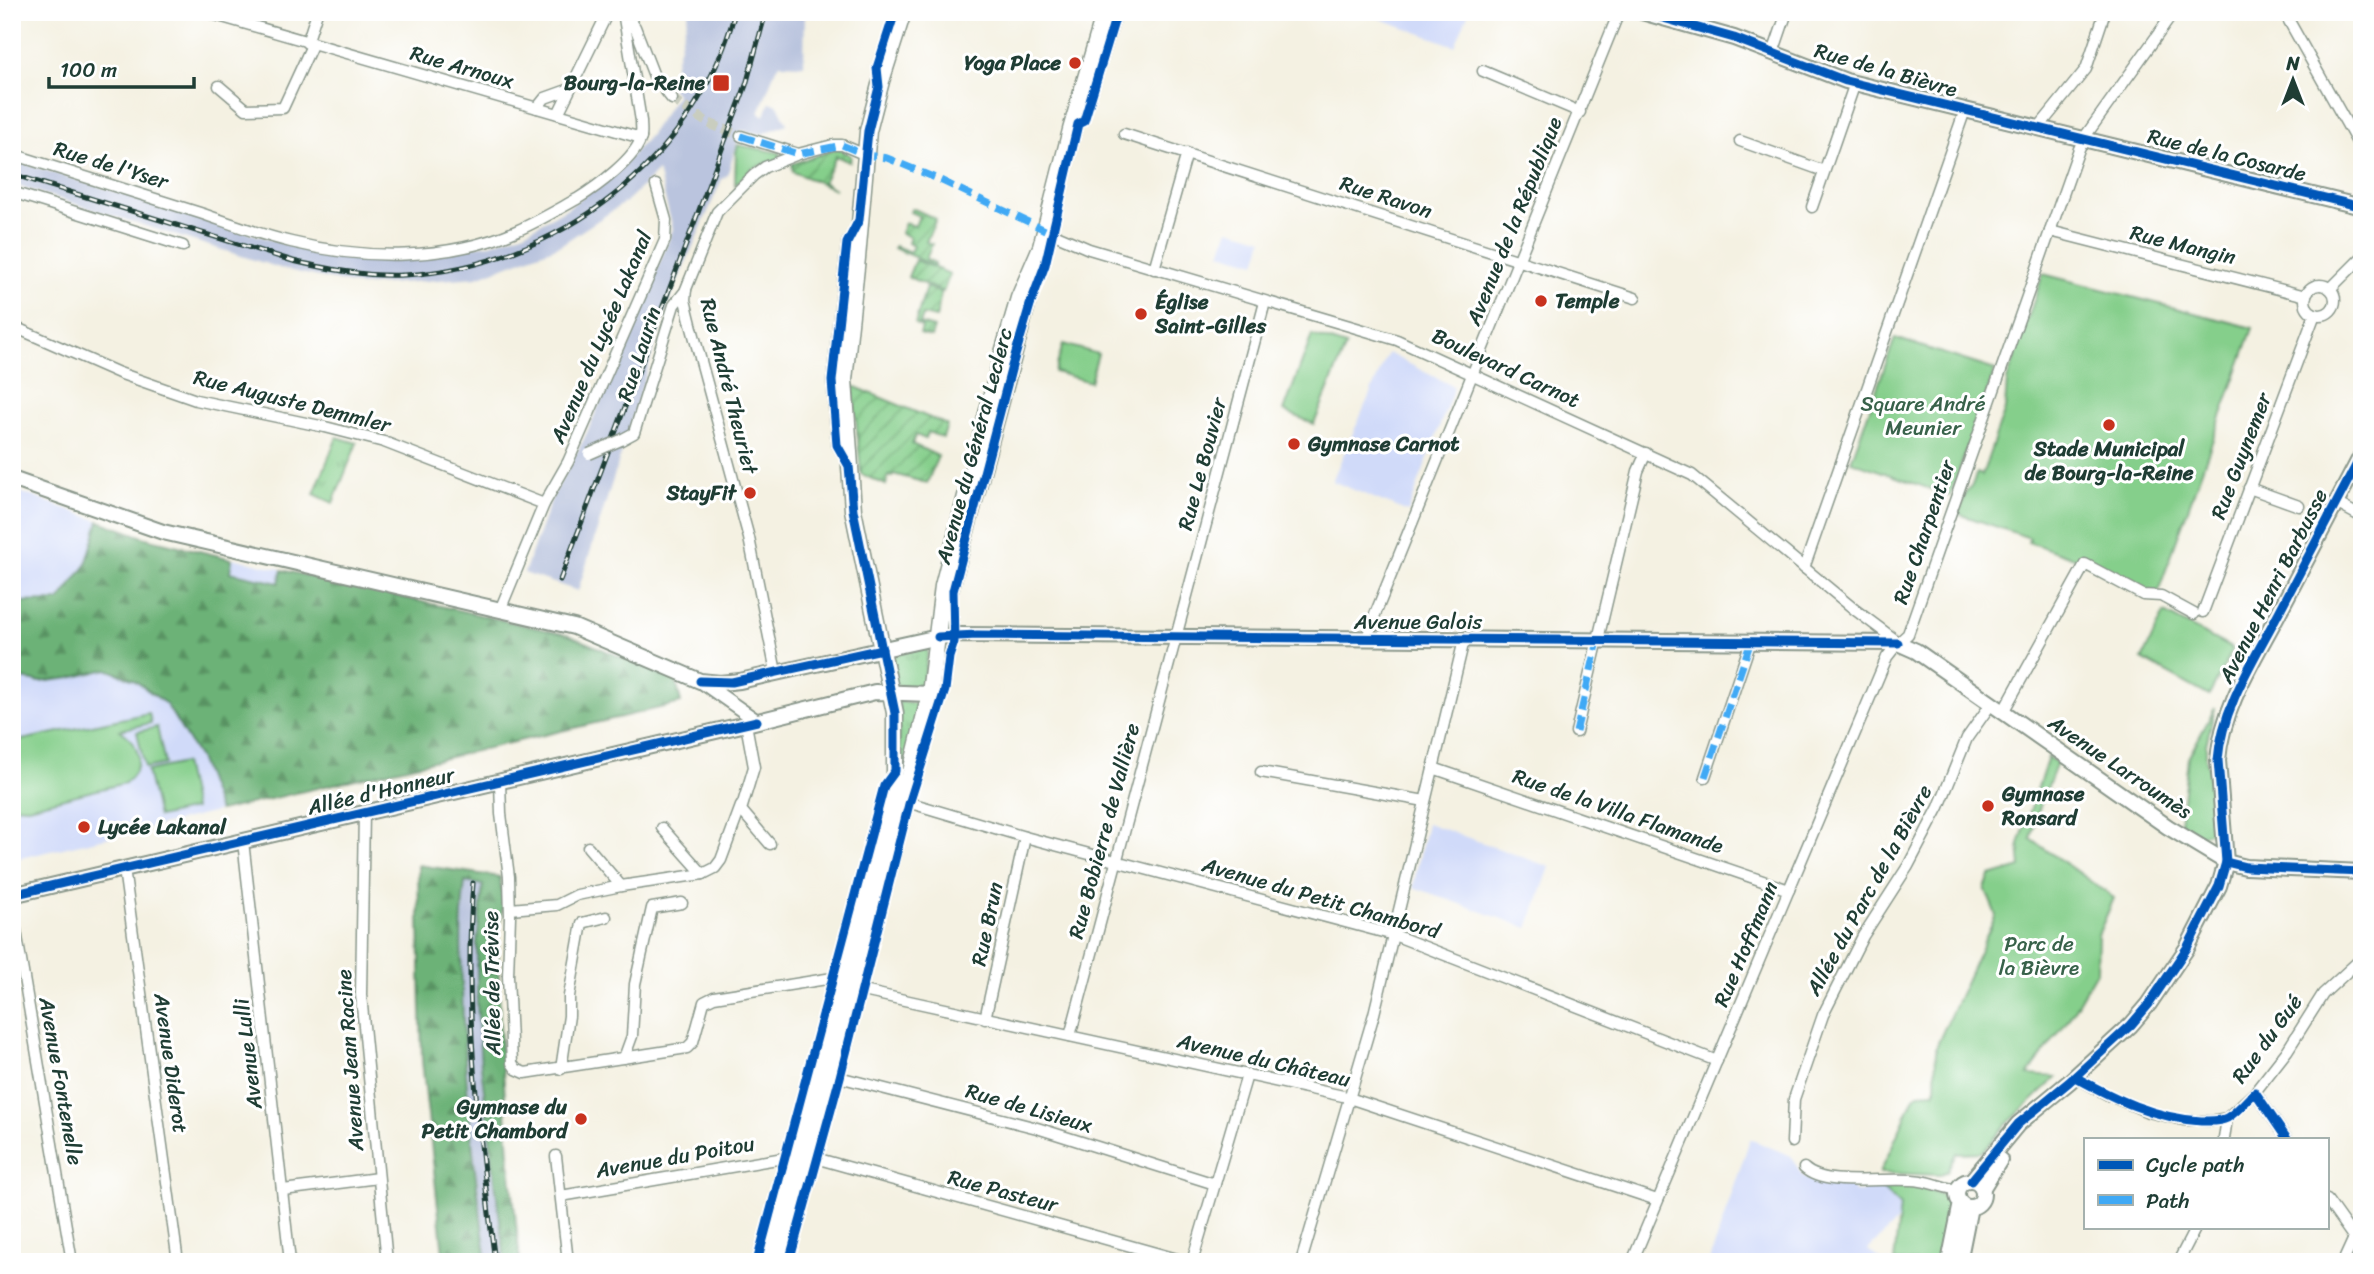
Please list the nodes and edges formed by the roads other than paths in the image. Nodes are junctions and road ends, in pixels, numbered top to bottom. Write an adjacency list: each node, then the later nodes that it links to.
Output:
1 (205, 12): 14 (street, Rue Arnoux)
2 (317, 12): 16 (street)
3 (608, 12): 21 (street)
4 (624, 12): 22 (street); 31 (street)
5 (903, 12): 38 (main road, Avenue du Général Leclerc)
6 (1105, 12): 27 (main road, Avenue du Général Leclerc)
7 (1117, 12): 27 (street, Avenue du Général Leclerc)
8 (1619, 12): 25 (street, Avenue de la République)
9 (1642, 12): 15 (main road, Rue de la Bièvre)
10 (1787, 12): 17 (street)
11 (2105, 12): 28 (street)
12 (2174, 12): 32 (street, Rue Charpentier)
13 (2284, 12): 34 (street)
14 (223, 15): 16 (street, Rue Arnoux)
15 (1683, 18): 17 (main road, Rue de la Bièvre)
16 (309, 44): 20 (street); 23 (street, Rue Arnoux)
17 (1773, 52): 19 (main road, Rue de la Bièvre)
18 (1483, 71): 25 (street)
19 (1855, 83): 24 (main road, Rue de la Bièvre); 39 (street)
20 (219, 86)
21 (570, 89): 23 (street); 26 (street)
22 (672, 99)
23 (537, 108): 26 (street, Rue Arnoux)
24 (1965, 110): 28 (main road, Rue de la Bièvre); 69 (street)
25 (1580, 112): 48 (street, Avenue de la République)
26 (558, 114): 31 (street, Rue Arnoux)
27 (1074, 118): 44 (main road, Avenue du Général Leclerc)
28 (2039, 127): 32 (main road, Rue de la Bièvre)
29 (1124, 134): 35 (street, Rue Ravon)
30 (741, 136): 37 (street)
31 (641, 138): 36 (street, Rue de l'Yser)
32 (2084, 138): 43 (main road, Rue de la Cosarde); 45 (street, Rue Charpentier)
33 (1740, 141): 39 (street)
34 (2362, 151)
35 (1187, 153): 48 (street, Rue Ravon); 49 (street)
36 (12, 154)
37 (798, 154): 38 (street, Rue André Theuriet); 50 (street, Rue André Theuriet)
38 (866, 155): 78 (main road, Avenue du Général Leclerc)
39 (1824, 171): 42 (street)
40 (656, 185): 61 (street, Avenue du Lycée Lakanal)
41 (12, 192): 46 (street)
42 (1812, 206)
43 (2362, 207)
44 (1045, 230): 49 (street, Boulevard Carnot); 71 (main road, Avenue du Général Leclerc)
45 (2050, 231): 52 (street, Rue Mangin); 77 (street, Rue Charpentier)
46 (183, 246)
47 (2362, 257): 51 (street)
48 (1520, 260): 53 (street, Rue Ravon); 57 (street, Avenue de la République)
49 (1154, 269): 54 (street, Boulevard Carnot)
50 (686, 289): 58 (street, Rue Laurin); 79 (street, Rue André Theuriet)
51 (2330, 289): 52 (street); 55 (street)
52 (2306, 296): 55 (street)
53 (1635, 298)
54 (1265, 302): 57 (street, Boulevard Carnot); 72 (street, Rue Le Bouvier)
55 (2315, 314): 63 (street, Rue Guynemer)
56 (12, 326): 65 (street, Rue Auguste Demmler)
57 (1473, 374): 59 (street, Boulevard Carnot); 73 (street, Avenue de la République)
58 (634, 433): 61 (street, Avenue du Lycée Lakanal, bridge)
59 (1646, 453): 69 (street, Boulevard Carnot); 75 (street)
60 (2362, 454): 64 (main road, Avenue Henri Barbusse)
61 (568, 462): 65 (street, Avenue du Lycée Lakanal)
62 (12, 479): 70 (main road)
63 (2249, 488): 66 (street); 68 (street, Rue Guynemer)
64 (2336, 503): 67 (street); 95 (main road, Avenue Henri Barbusse)
65 (544, 504): 70 (street, Avenue du Lycée Lakanal)
66 (2299, 506)
67 (2362, 517)
68 (2085, 564): 84 (street, Allée du Parc de la Bièvre)
69 (1804, 568): 77 (street, Boulevard Carnot)
70 (500, 610): 81 (main road)
71 (938, 637): 72 (main road, Avenue Galois); 78 (main road, Avenue Galois); 83 (main road, Avenue du Général Leclerc)
72 (1176, 637): 73 (main road, Avenue Galois); 102 (street, Rue Bobierre de Vallière)
73 (1367, 639): 74 (main road, Avenue Galois)
74 (1464, 640): 75 (main road, Avenue Galois); 87 (street)
75 (1598, 641): 76 (main road, Avenue Galois); 86 (street)
76 (1751, 641): 77 (main road, Avenue Galois); 89 (street)
77 (1898, 643): 80 (main road, Avenue Galois); 108 (street, Rue Hoffmann)
78 (882, 649): 79 (main road, Avenue Galois); 82 (main road, Avenue du Général Leclerc)
79 (776, 672): 81 (main road, Avenue Galois)
80 (1949, 674): 84 (main road, Avenue Larroumès)
81 (700, 681): 85 (street)
82 (891, 692): 83 (main road, Allée d'Honneur); 85 (main road, Allée d'Honneur); 116 (main road, Avenue du Général Leclerc)
83 (930, 695): 91 (main road, Avenue du Général Leclerc)
84 (1997, 708): 100 (main road, Avenue Larroumès); 130 (street, Allée du Parc de la Bièvre)
85 (752, 722): 90 (main road, Allée d'Honneur); 93 (street)
86 (1576, 732)
87 (1433, 768): 92 (street); 108 (street, Rue de la Villa Flamande)
88 (1261, 772): 92 (street)
89 (1705, 777)
90 (500, 781): 94 (main road, Allée d'Honneur); 112 (street, Allée de Trévise)
91 (904, 801): 97 (street, Avenue du Petit Chambord); 116 (main road, Avenue du Général Leclerc)
92 (1425, 801): 114 (street)
93 (741, 806): 99 (street); 106 (street)
94 (365, 812): 98 (main road, Allée d'Honneur); 134 (street, Avenue Jean Racine)
95 (2224, 827): 100 (main road); 103 (main road, Avenue Henri Barbusse)
96 (662, 828): 106 (street)
97 (1025, 837): 102 (street, Avenue du Petit Chambord); 117 (street, Rue Brun)
98 (243, 841): 104 (main road, Allée d'Honneur); 137 (street, Avenue Lulli)
99 (770, 844)
100 (2196, 844): 103 (main road, Avenue Larroumès)
101 (587, 847): 107 (street)
102 (1116, 860): 114 (street, Avenue du Petit Chambord); 118 (street, Rue Bobierre de Vallière)
103 (2226, 862): 105 (main road, Avenue Larroumès); 124 (main road)
104 (124, 869): 109 (main road, Allée d'Honneur); 146 (street, Avenue Diderot)
105 (2362, 872)
106 (703, 874): 107 (street)
107 (621, 886): 112 (street)
108 (1789, 890): 120 (street, Rue Hoffmann)
109 (12, 895)
110 (682, 903): 119 (street)
111 (12, 907): 145 (street, Avenue Fontenelle)
112 (510, 909): 121 (street, Allée de Trévise)
113 (606, 917): 121 (street)
114 (1394, 935): 120 (street, Avenue du Petit Chambord); 126 (street)
115 (2362, 958): 125 (street, Rue du Gué)
116 (849, 983): 117 (street, Avenue du Château); 119 (street, Allée de Trévise); 122 (main road, Avenue du Général Leclerc); 132 (main road, Avenue du Général Leclerc)
117 (985, 1019): 118 (street, Avenue du Château)
118 (1070, 1036): 123 (street, Avenue du Château)
119 (624, 1058): 121 (street, Allée de Trévise)
120 (1717, 1062): 139 (street, Rue Hoffmann)
121 (561, 1069)
122 (831, 1074): 132 (main road, Avenue du Général Leclerc); 135 (street, Rue de Lisieux)
123 (1247, 1075): 126 (street, Avenue du Château); 135 (street)
124 (2075, 1077): 127 (street); 136 (main road)
125 (2255, 1092): 127 (street, Rue du Gué); 129 (street)
126 (1350, 1098): 139 (street, Avenue du Château); 152 (street)
127 (2227, 1118): 128 (street)
128 (2224, 1138)
129 (2286, 1138)
130 (1792, 1142)
131 (556, 1156): 138 (street)
132 (802, 1156): 138 (street, Avenue du Poitou); 149 (main road, Avenue du Général Leclerc); 150 (main road, Avenue du Général Leclerc); 151 (street, Rue Pasteur)
133 (1804, 1168): 140 (street)
134 (378, 1178): 137 (street); 148 (street, Avenue Jean Racine)
135 (1215, 1184): 151 (street)
136 (1977, 1185): 140 (main road); 140 (main road)
137 (283, 1190): 147 (street, Avenue Lulli)
138 (561, 1196): 144 (street)
139 (1657, 1200): 153 (street, Rue Hoffmann)
140 (1963, 1200): 154 (main road); 155 (main road)
141 (2328, 1201): 143 (street)
142 (2195, 1228): 156 (street)
143 (2358, 1236): 157 (street)
144 (570, 1261)
145 (72, 1262)
146 (178, 1262)
147 (290, 1262)
148 (387, 1262)
149 (766, 1262)
150 (779, 1262)
151 (1190, 1262)
152 (1301, 1262)
153 (1632, 1262)
154 (1949, 1262)
155 (1959, 1262)
156 (2178, 1262)
157 (2343, 1262)

